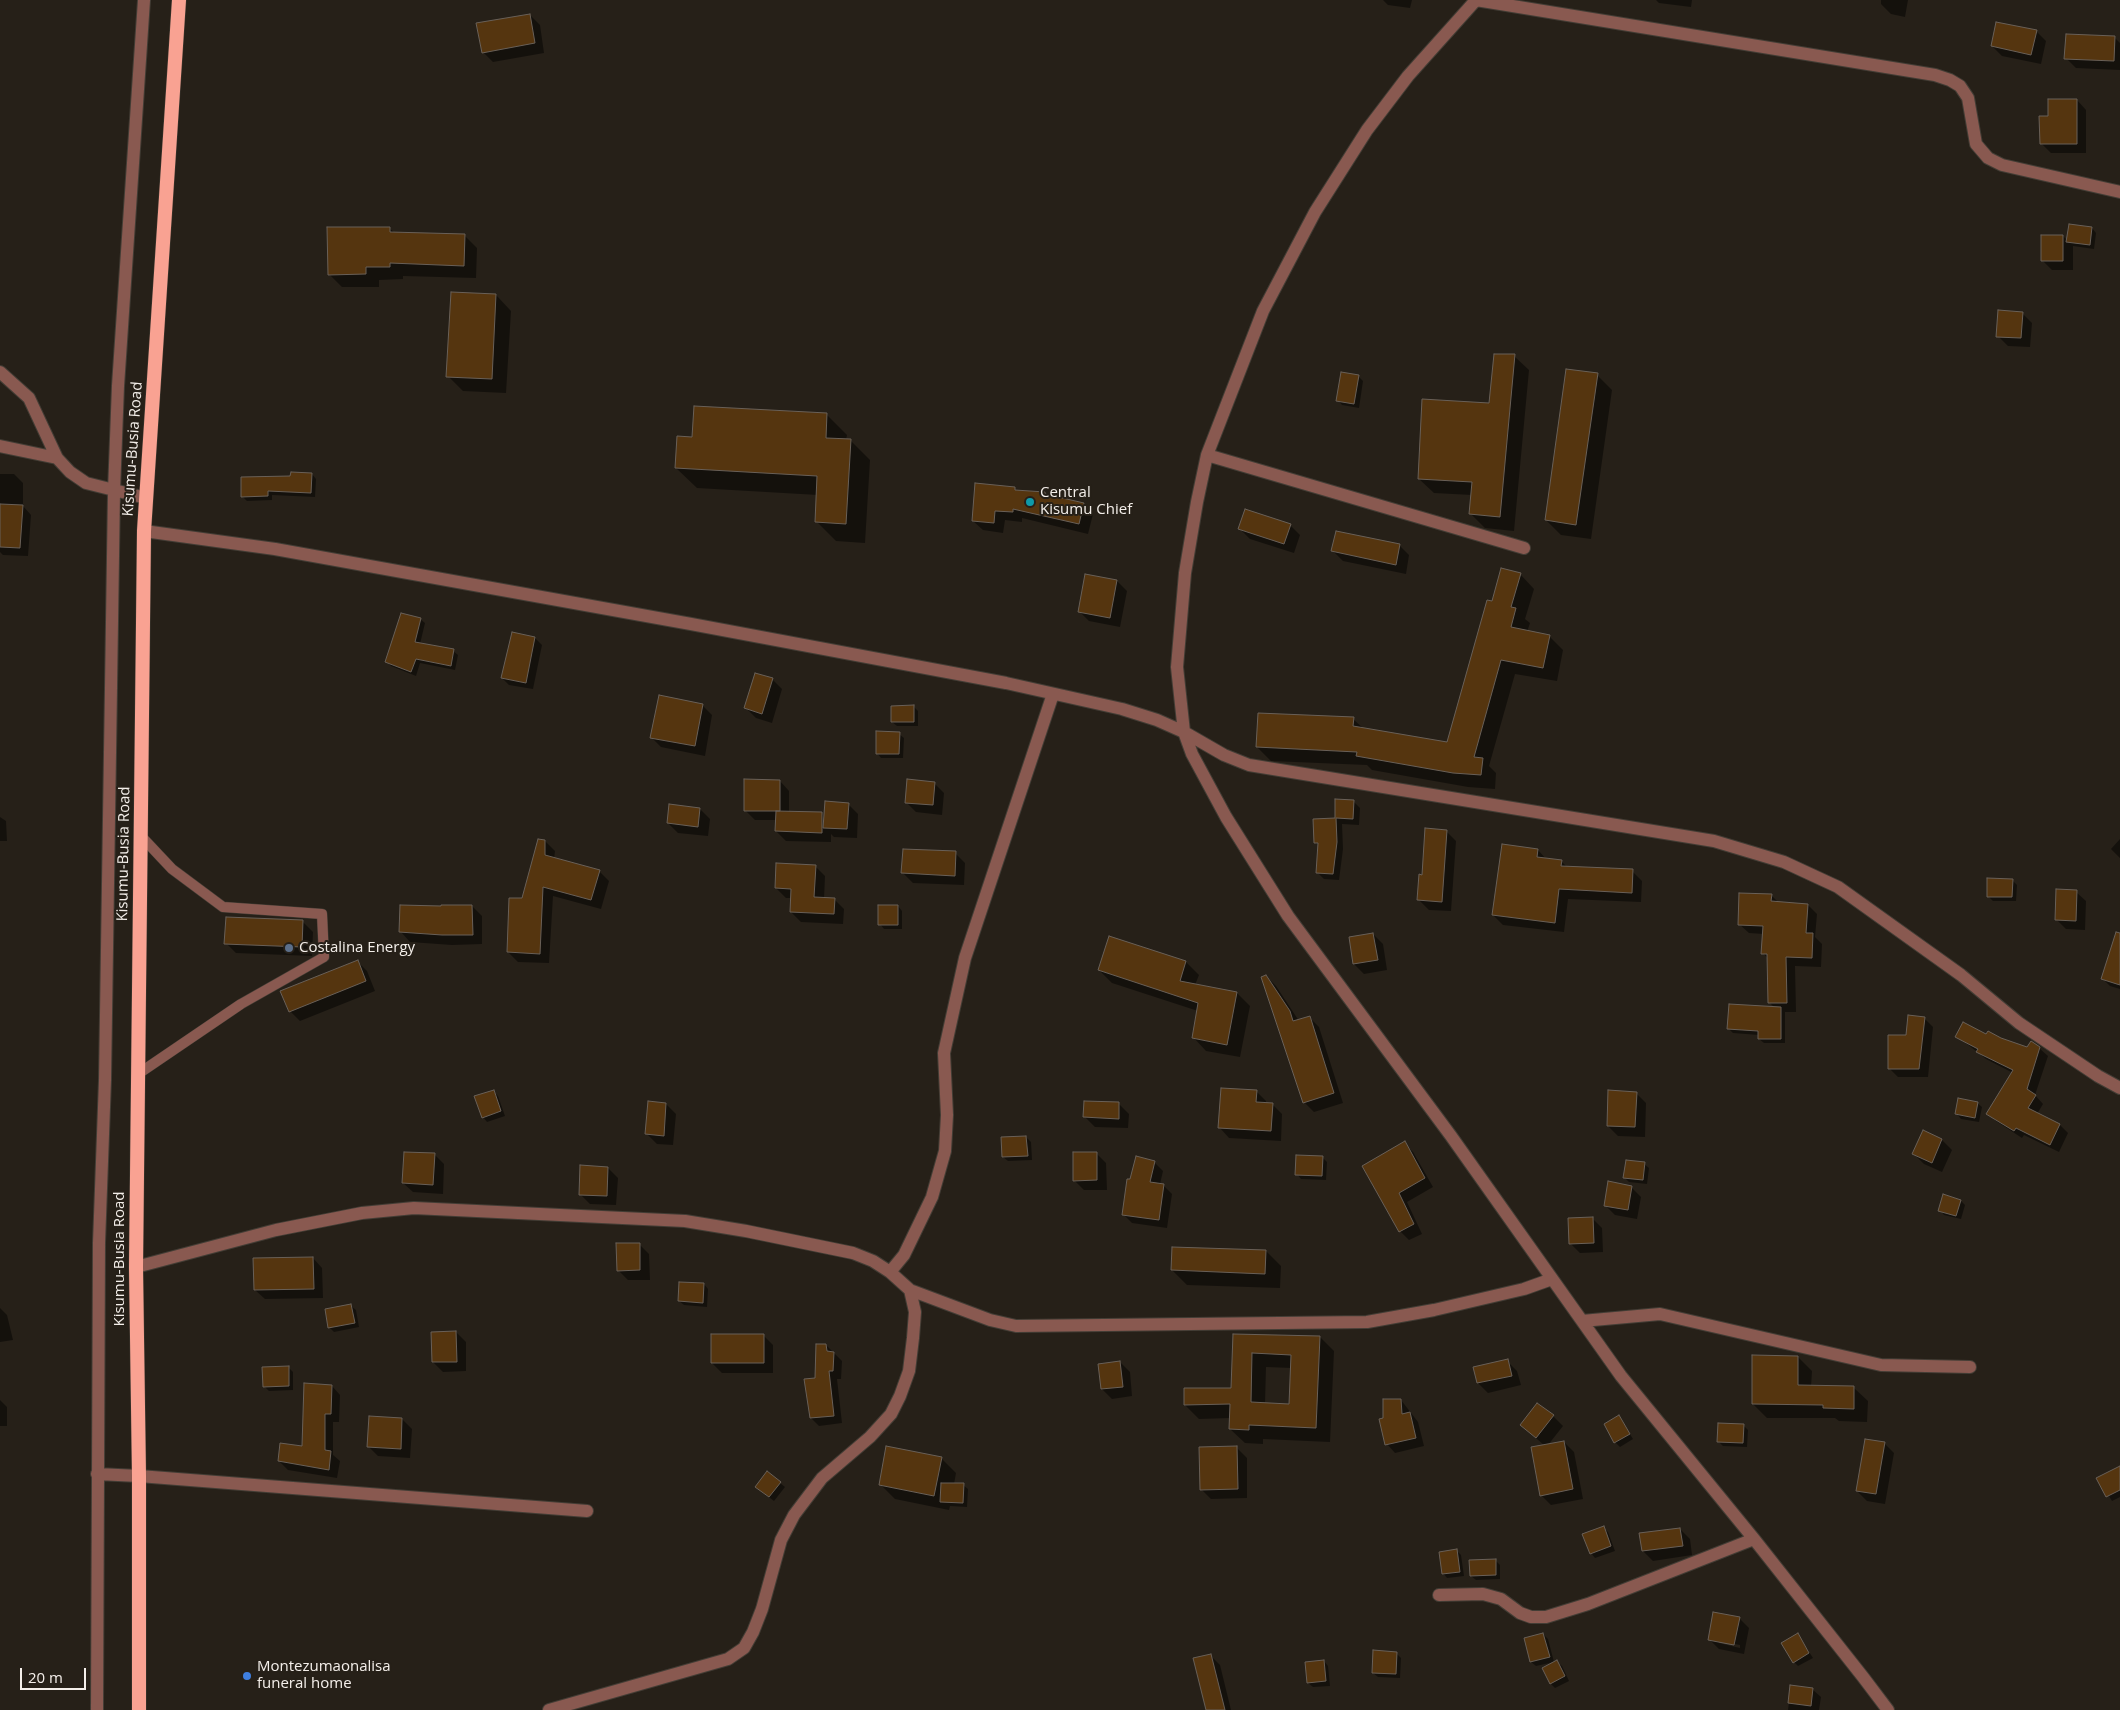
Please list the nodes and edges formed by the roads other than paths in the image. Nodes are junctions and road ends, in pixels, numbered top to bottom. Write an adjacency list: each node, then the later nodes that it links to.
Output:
1 (144, 0): 9 (street)
2 (179, 0): 10 (highway, Kisumu-Busia Road)
3 (1476, 0): 4 (street); 7 (street)
4 (2120, 192)
5 (0, 372): 8 (street)
6 (0, 446): 8 (street)
7 (1208, 455): 12 (street); 14 (street)
8 (57, 458): 9 (street)
9 (114, 491): 10 (street); 24 (street)
10 (146, 498): 11 (highway, Kisumu-Busia Road)
11 (144, 532): 13 (street); 15 (highway, Kisumu-Busia Road)
12 (1524, 548)
13 (1053, 694): 14 (street); 19 (street)
14 (1184, 732): 17 (street); 20 (street)
15 (140, 835): 16 (highway, Kisumu-Busia Road); 16 (lane)
16 (138, 1074): 18 (highway, Kisumu-Busia Road)
17 (2120, 1088)
18 (136, 1267): 19 (street); 25 (highway, Kisumu-Busia Road)
19 (890, 1272): 21 (street)
20 (1552, 1280): 21 (street); 22 (street)
21 (910, 1290): 31 (street)
22 (1582, 1320): 23 (street); 27 (street)
23 (1970, 1367)
24 (97, 1474): 25 (street); 29 (street)
25 (139, 1476): 26 (street); 30 (highway, Kisumu-Busia Road)
26 (587, 1511)
27 (1754, 1539): 28 (street); 32 (street)
28 (1439, 1595)
29 (98, 1710)
30 (139, 1710)
31 (549, 1710)
32 (1888, 1710)

